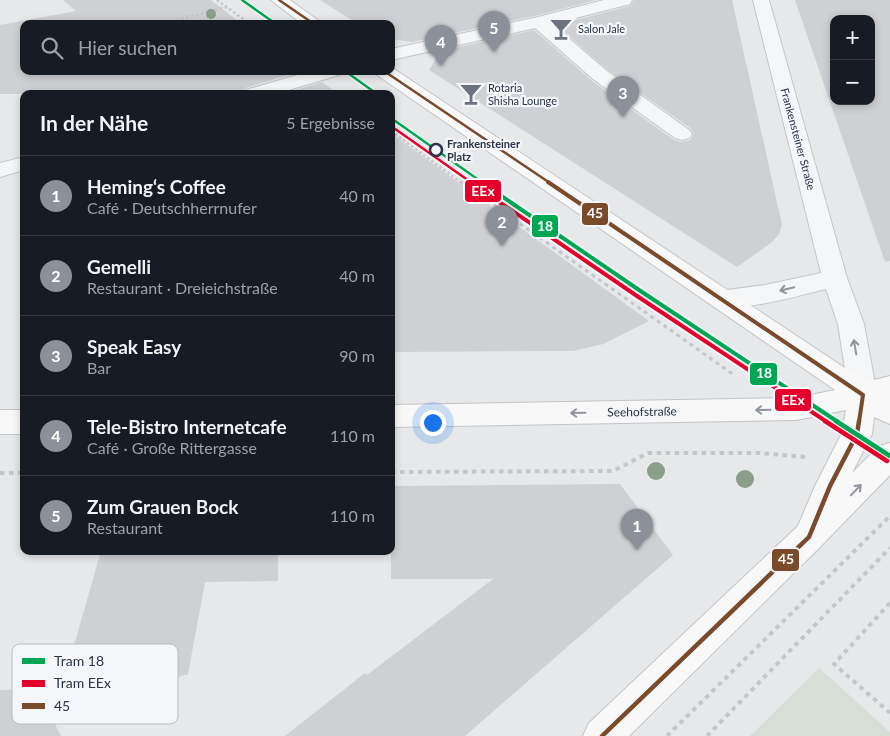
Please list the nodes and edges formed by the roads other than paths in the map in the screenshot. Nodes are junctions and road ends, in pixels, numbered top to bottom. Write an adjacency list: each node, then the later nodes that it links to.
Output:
1 (279, 0): 5 (main road)
2 (624, 0): 4 (street)
3 (761, 0): 14 (street, Frankensteiner Straße)
4 (588, 4): 6 (street)
5 (308, 20)
6 (539, 22): 7 (street); 11 (street)
7 (395, 54)
8 (318, 75): 10 (street)
9 (390, 75): 15 (main road)
10 (267, 90)
11 (682, 134)
12 (20, 164): 13 (street)
13 (0, 170)
14 (834, 278): 15 (street, one-way to 15); 17 (street, one-way to 14)
15 (721, 298): 17 (main road)
16 (890, 387): 17 (main road, Seehofstraße)
17 (863, 395): 18 (main road); 19 (main road, Seehofstraße, one-way to 19); 23 (main road)
18 (890, 413)
19 (395, 416)
20 (0, 422): 21 (main road)
21 (20, 422)
22 (890, 455): 23 (main road, one-way to 22)
23 (809, 537): 24 (main road)
24 (602, 736)

